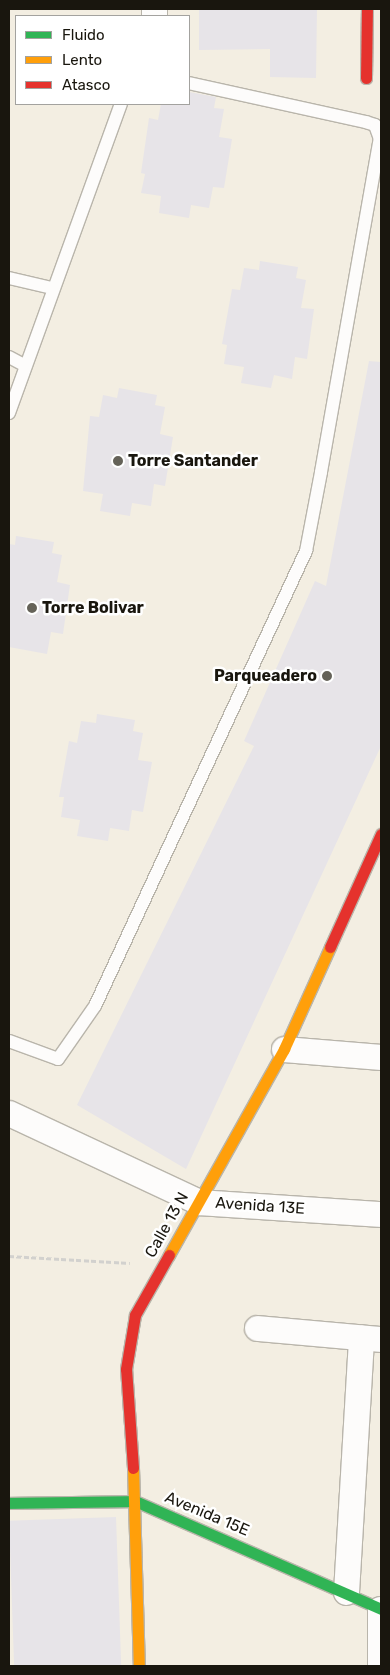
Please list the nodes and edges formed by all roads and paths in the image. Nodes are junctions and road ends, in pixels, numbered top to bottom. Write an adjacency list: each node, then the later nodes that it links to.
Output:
1 (367, 9): 2 (street)
2 (366, 78)
3 (190, 83): 11 (lane)
4 (121, 105): 6 (lane)
5 (9, 278): 6 (lane)
6 (52, 288): 8 (lane)
7 (9, 357): 8 (lane)
8 (24, 365): 9 (lane)
9 (9, 413)
10 (381, 834): 12 (street, Calle 13 N)
11 (9, 1042)
12 (284, 1049): 13 (street); 15 (street, Calle 13 N)
13 (381, 1057)
14 (9, 1113): 15 (street, Avenida 13E)
15 (198, 1202): 16 (street, Avenida 13E); 18 (street, Calle 13 N)
16 (381, 1214)
17 (9, 1256): 18 (path)
18 (164, 1265): 21 (street, Calle 13 N)
19 (257, 1328): 20 (street)
20 (371, 1338): 23 (street)
21 (135, 1501): 22 (street, Avenida 15E); 23 (street, Avenida 15E); 25 (street, Calle 13 N)
22 (9, 1503)
23 (346, 1592): 24 (street, Avenida 15E)
24 (381, 1609): 26 (street)
25 (139, 1666)
26 (380, 1666)

